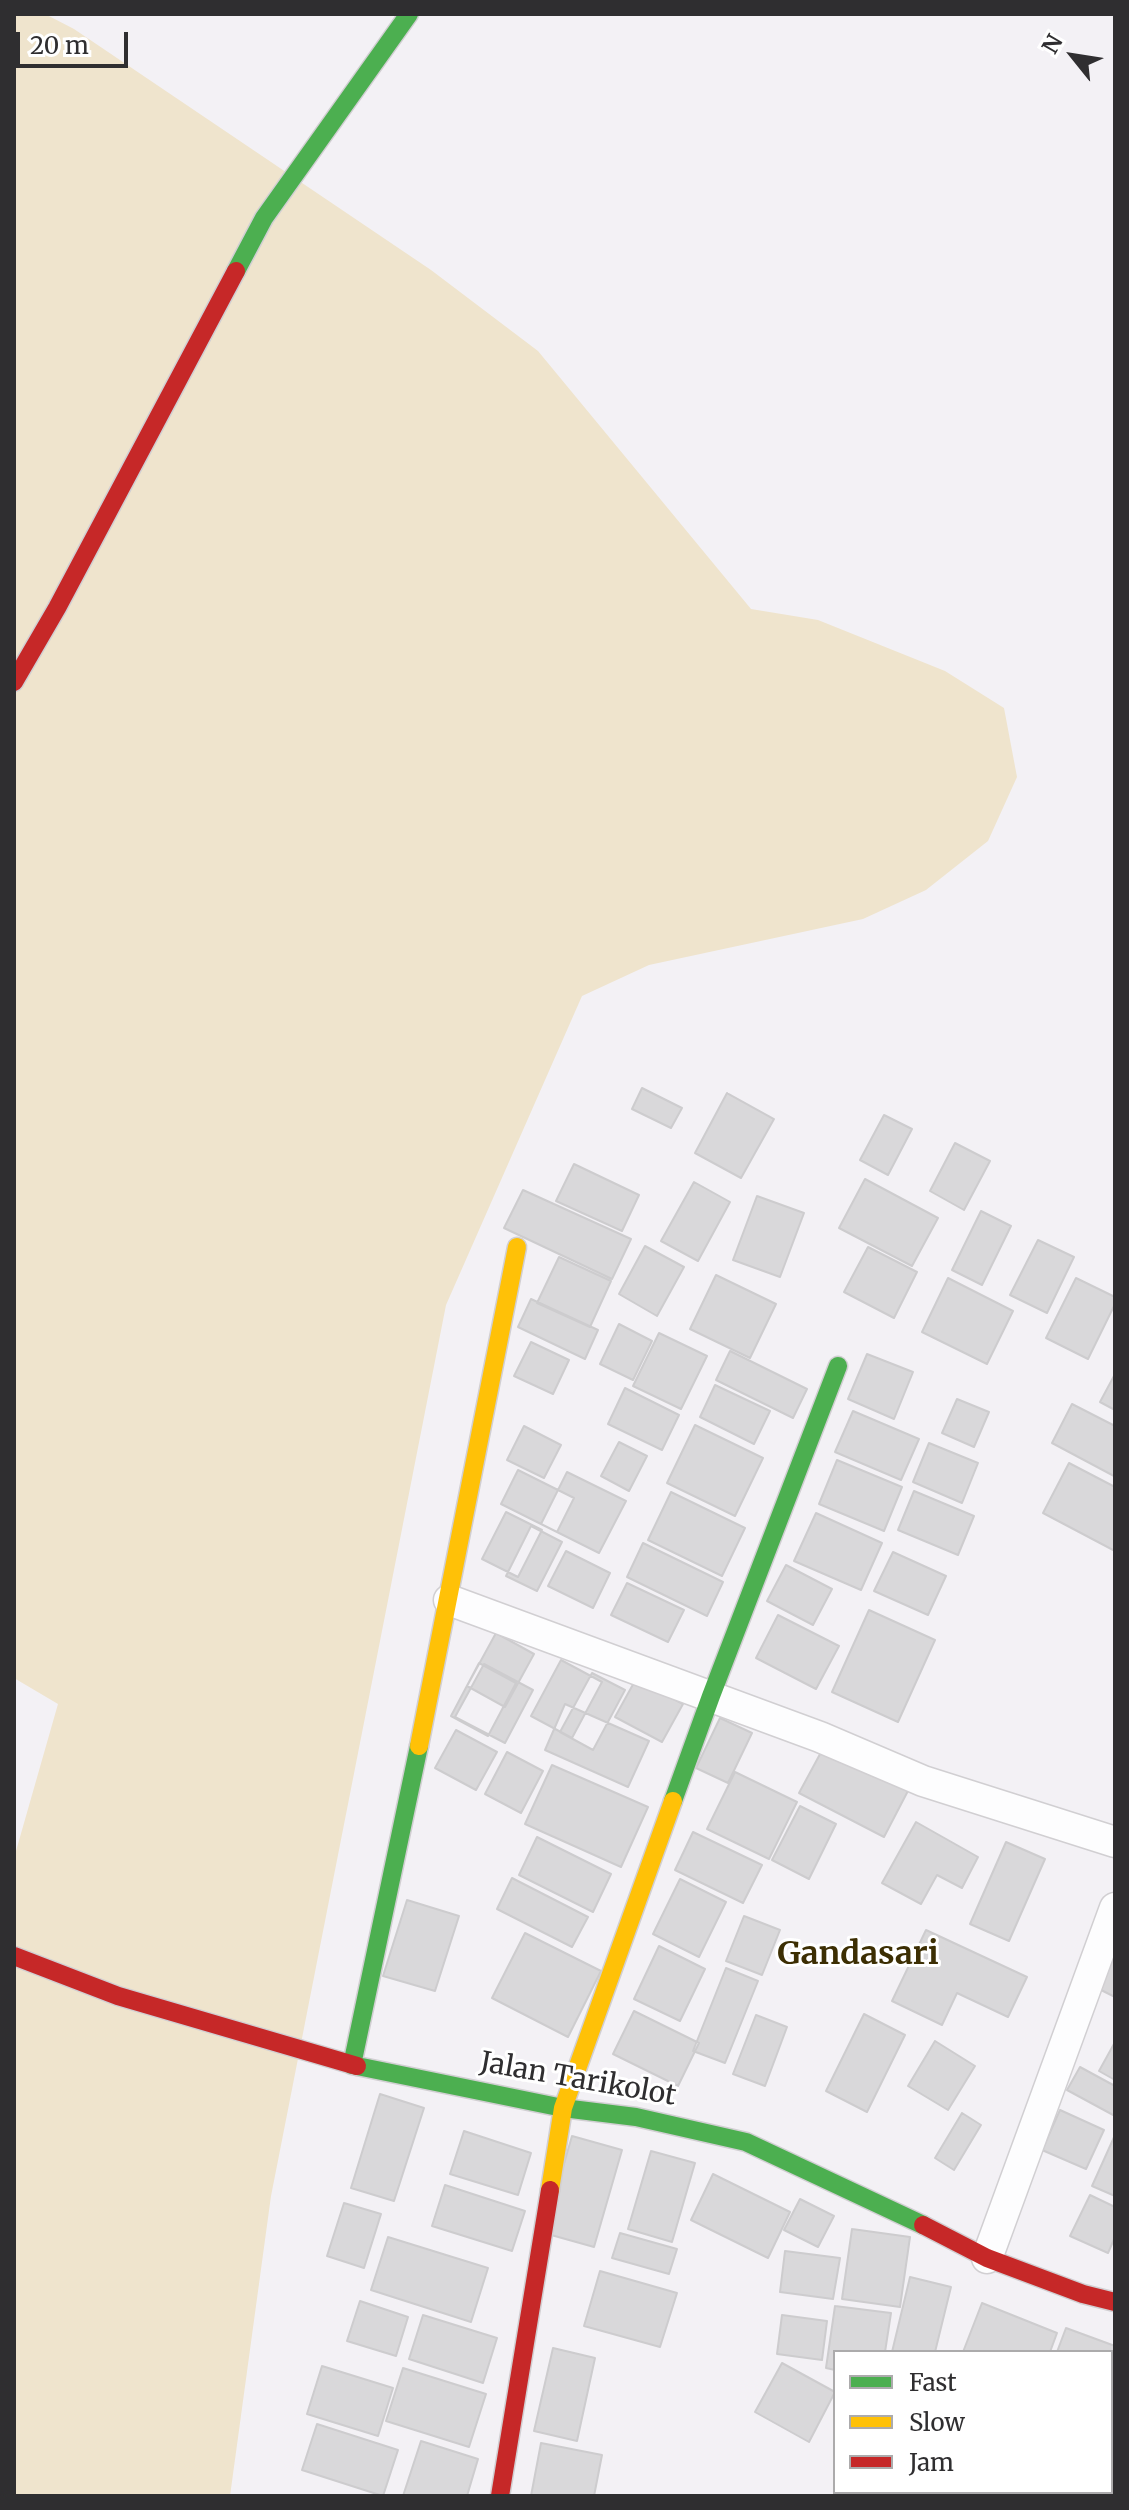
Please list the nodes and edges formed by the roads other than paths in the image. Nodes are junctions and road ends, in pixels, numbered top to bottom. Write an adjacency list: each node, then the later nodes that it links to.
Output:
1 (409, 14): 2 (street)
2 (14, 682)
3 (517, 1247): 5 (street)
4 (838, 1366): 6 (street)
5 (449, 1600): 6 (street); 10 (street)
6 (711, 1696): 7 (street); 11 (street)
7 (1115, 1842)
8 (1115, 1908): 12 (street)
9 (14, 1956): 10 (street, Jalan Tarikolot)
10 (352, 2065): 11 (street, Jalan Tarikolot)
11 (563, 2108): 12 (street, Jalan Tarikolot); 14 (street)
12 (987, 2258): 13 (street, Jalan Tarikolot)
13 (1115, 2302)
14 (500, 2496)

